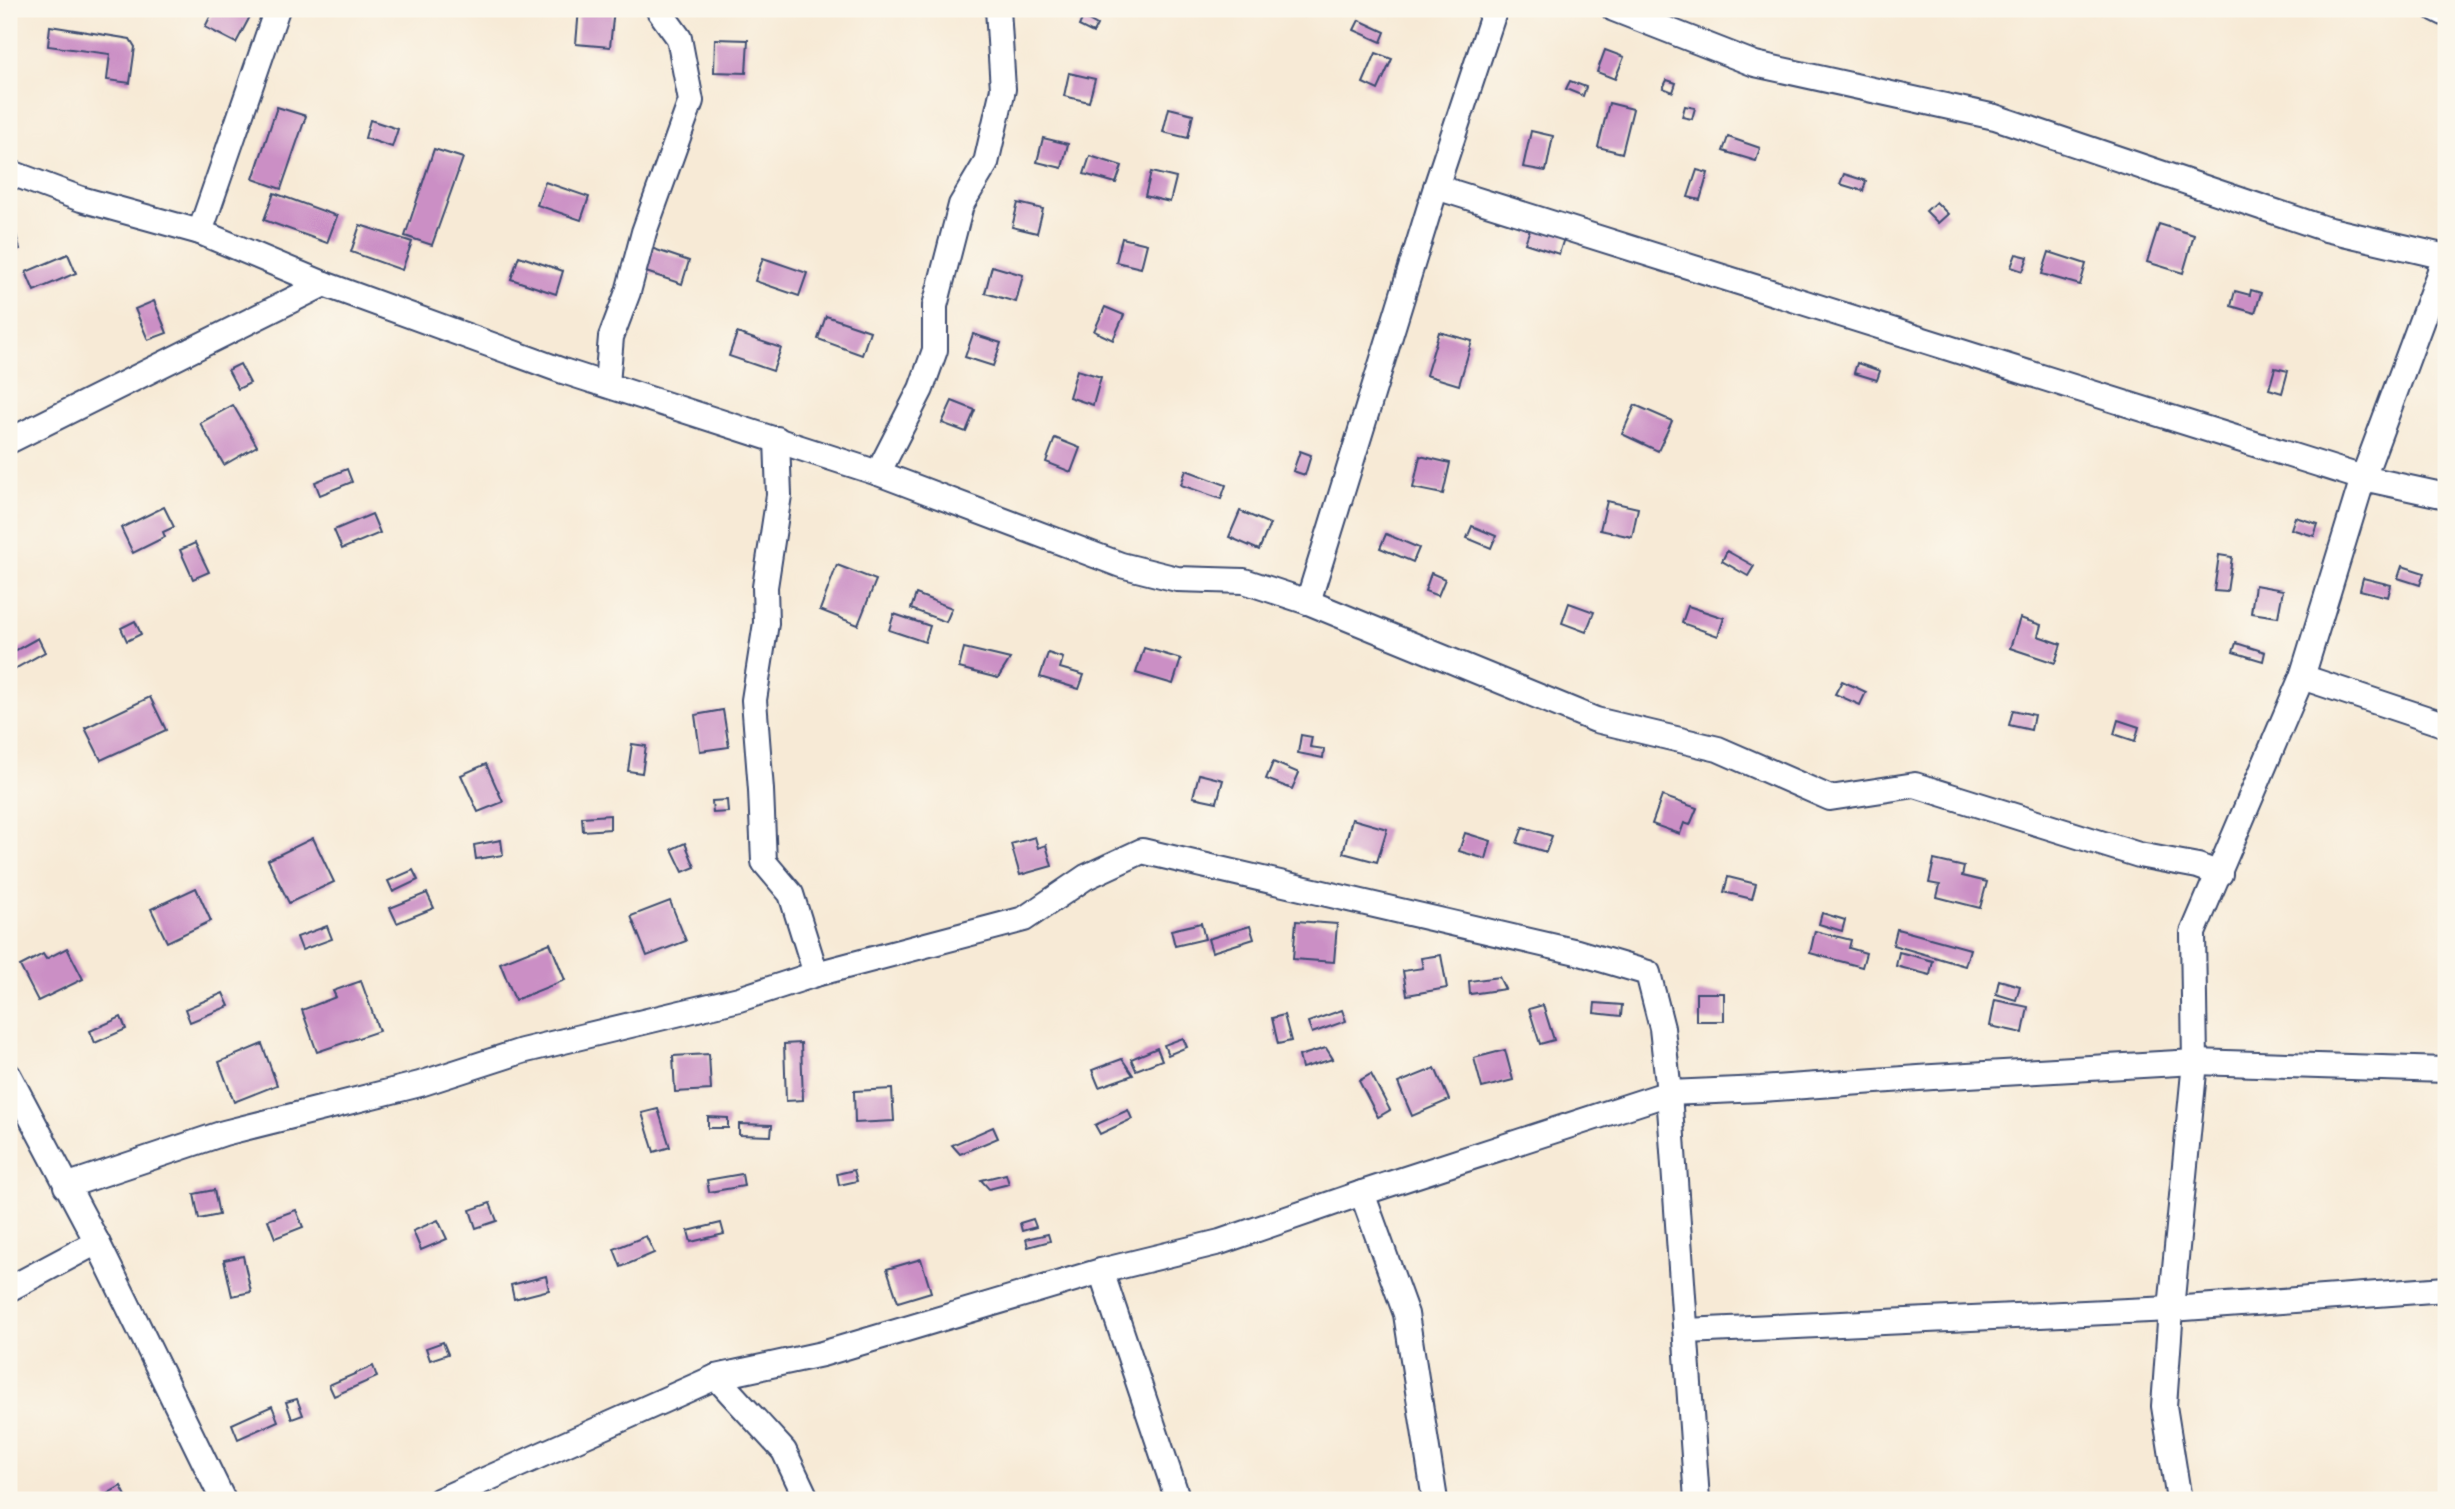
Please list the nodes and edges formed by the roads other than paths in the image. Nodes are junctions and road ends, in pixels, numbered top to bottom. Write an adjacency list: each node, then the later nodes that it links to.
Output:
1 (277, 9): 10 (street)
2 (658, 9): 13 (street)
3 (998, 9): 16 (street)
4 (1495, 9): 9 (street)
5 (1614, 9): 11 (street)
6 (2436, 9): 7 (street)
7 (2446, 14)
8 (9, 172): 10 (street)
9 (1436, 187): 17 (street); 19 (street)
10 (200, 232): 12 (street)
11 (2446, 256): 17 (street)
12 (324, 284): 13 (street); 15 (street)
13 (607, 384): 14 (street)
14 (777, 439): 16 (street); 23 (street)
15 (9, 440)
16 (878, 472): 19 (street)
17 (2363, 478): 18 (street); 20 (street)
18 (2446, 496)
19 (1308, 602): 22 (street)
20 (2302, 677): 21 (street); 22 (street)
21 (2446, 725)
22 (2220, 874): 24 (street)
23 (816, 974): 27 (street); 28 (street)
24 (2195, 1062): 25 (street); 27 (street); 34 (street)
25 (2446, 1070)
26 (9, 1076): 28 (street)
27 (1669, 1093): 29 (street); 35 (street)
28 (66, 1186): 30 (street)
29 (1362, 1193): 31 (street); 41 (street)
30 (97, 1242): 32 (street); 37 (street)
31 (1101, 1271): 36 (street); 40 (street)
32 (9, 1289)
33 (2446, 1289): 34 (street)
34 (2171, 1309): 35 (street); 43 (street)
35 (1686, 1331): 42 (street)
36 (716, 1377): 38 (street); 39 (street)
37 (223, 1500)
38 (440, 1500)
39 (807, 1500)
40 (1178, 1500)
41 (1435, 1500)
42 (1697, 1500)
43 (2179, 1500)

